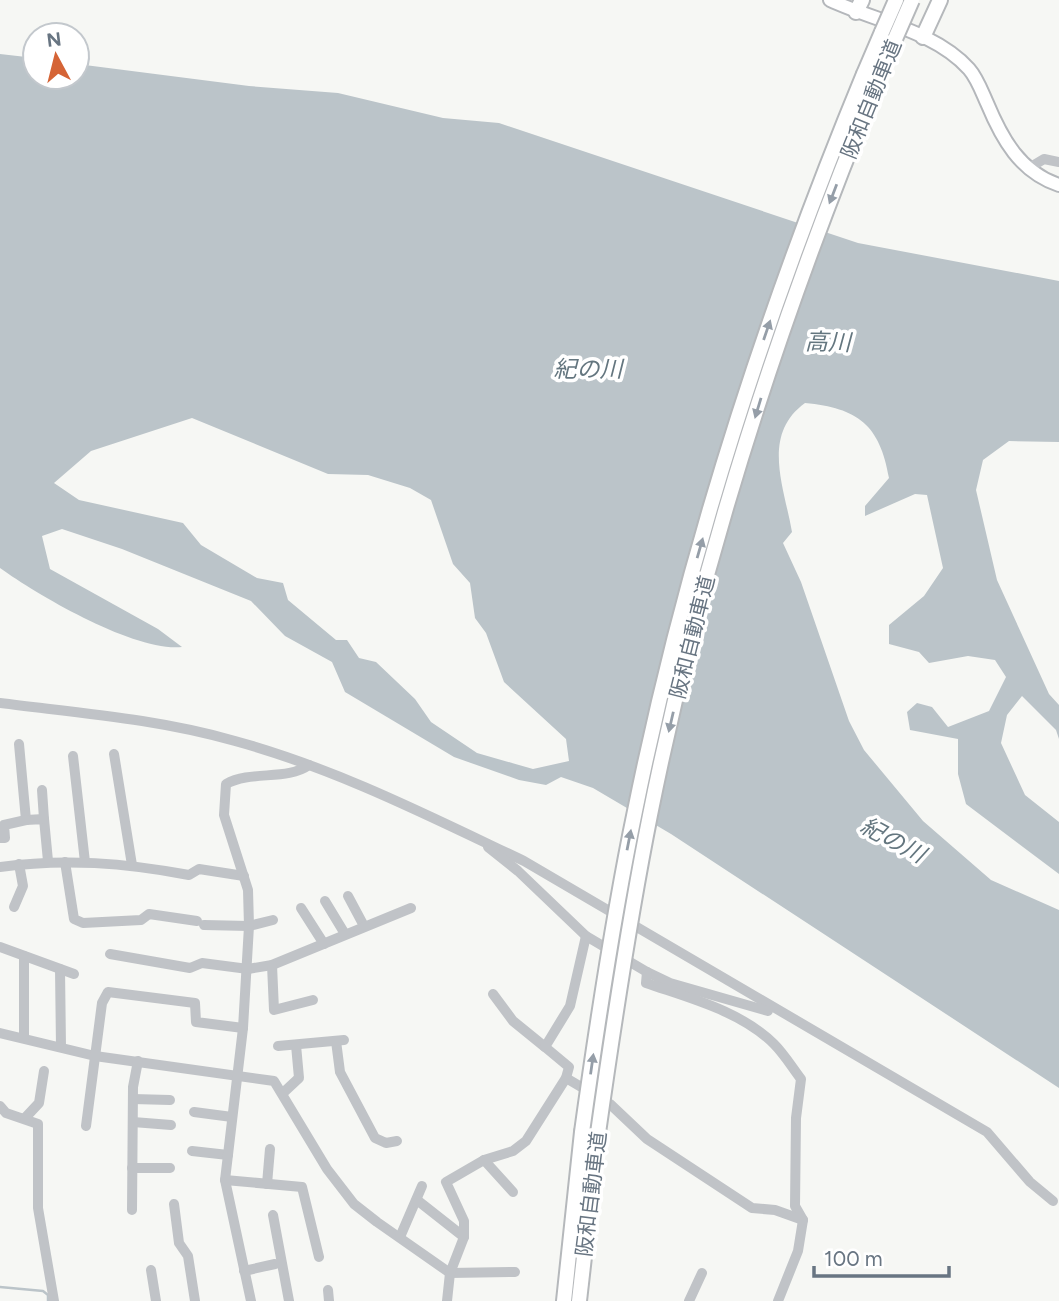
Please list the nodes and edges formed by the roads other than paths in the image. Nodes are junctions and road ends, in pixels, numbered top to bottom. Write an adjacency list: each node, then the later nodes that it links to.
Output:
1 (830, 0): 5 (main road)
2 (896, 0): 6 (highway, 阪和自動車道, bridge)
3 (912, 0): 6 (highway, 阪和自動車道, bridge)
4 (940, 0): 7 (highway)
5 (859, 6): 7 (main road)
6 (888, 35): 106 (highway, 阪和自動車道, one-way to 6, bridge); 107 (highway, 阪和自動車道, one-way to 107, bridge)
7 (923, 37): 9 (main road)
8 (1059, 162): 9 (street)
9 (1029, 168): 10 (main road)
10 (1059, 185)
11 (0, 703): 15 (street)
12 (19, 744): 18 (street)
13 (114, 754): 25 (street)
14 (74, 756): 23 (street)
15 (309, 765): 20 (street); 27 (street)
16 (42, 790): 17 (street)
17 (44, 819): 18 (street); 21 (street)
18 (26, 820): 19 (street)
19 (0, 838)
20 (482, 841): 37 (street); 49 (street)
21 (48, 861): 22 (street); 24 (street)
22 (65, 862): 23 (street); 34 (street)
23 (85, 862): 25 (street)
24 (19, 864): 26 (street); 30 (street)
25 (132, 864): 27 (street)
26 (0, 867)
27 (244, 876): 34 (street)
28 (348, 896): 35 (street)
29 (325, 901): 36 (street)
30 (14, 908)
31 (301, 908): 38 (street)
32 (411, 908): 35 (street)
33 (273, 920): 34 (street)
34 (249, 926): 44 (street)
35 (364, 926): 36 (street)
36 (345, 934): 38 (street)
37 (586, 936): 45 (street); 55 (street)
38 (324, 944): 42 (street)
39 (0, 947): 41 (street)
40 (110, 954): 44 (street)
41 (24, 956): 43 (street); 52 (street)
42 (272, 965): 44 (street); 48 (street)
43 (60, 969): 46 (street); 56 (street)
44 (248, 969): 50 (street)
45 (647, 972): 49 (street); 88 (street)
46 (74, 974)
47 (493, 994): 55 (street)
48 (313, 1000)
49 (785, 1017): 84 (street)
50 (243, 1028): 57 (street); 60 (street)
51 (0, 1033): 52 (street)
52 (24, 1038): 56 (street)
53 (296, 1045): 54 (street); 62 (street); 72 (street)
54 (278, 1046)
55 (545, 1046): 61 (street)
56 (61, 1047): 57 (street)
57 (94, 1056): 58 (street); 71 (street)
58 (138, 1061): 60 (street); 63 (street)
59 (44, 1071): 68 (street)
60 (237, 1075): 62 (street); 67 (street)
61 (566, 1078): 76 (street); 88 (street)
62 (284, 1092): 89 (street)
63 (133, 1099): 64 (street); 69 (street)
64 (170, 1100)
65 (0, 1106): 68 (street)
66 (194, 1112): 67 (street)
67 (232, 1116): 75 (street)
68 (25, 1118): 99 (street)
69 (133, 1122): 70 (street); 77 (street)
70 (171, 1125)
71 (86, 1126)
72 (397, 1141)
73 (270, 1149): 80 (street)
74 (192, 1151): 75 (street)
75 (228, 1155): 79 (street)
76 (484, 1160): 82 (street); 90 (street)
77 (132, 1168): 78 (street); 86 (street)
78 (170, 1168)
79 (225, 1180): 80 (street); 94 (street)
80 (267, 1184): 91 (street)
81 (422, 1186): 83 (street)
82 (513, 1192)
83 (417, 1200): 89 (street); 90 (street)
84 (1054, 1201)
85 (174, 1204): 101 (street)
86 (132, 1210)
87 (273, 1215): 103 (street)
88 (803, 1220): 109 (street)
89 (400, 1237): 96 (street)
90 (464, 1237): 96 (street)
91 (319, 1256)
92 (275, 1264): 94 (street)
93 (151, 1270): 100 (street)
94 (244, 1271): 102 (street)
95 (515, 1272): 96 (street)
96 (450, 1273): 105 (street)
97 (702, 1273): 108 (street)
98 (328, 1290): 104 (street)
99 (54, 1301)
100 (156, 1301)
101 (195, 1301)
102 (251, 1301)
103 (289, 1301)
104 (329, 1301)
105 (447, 1301)
106 (564, 1301)
107 (579, 1301)
108 (689, 1301)
109 (778, 1301)

